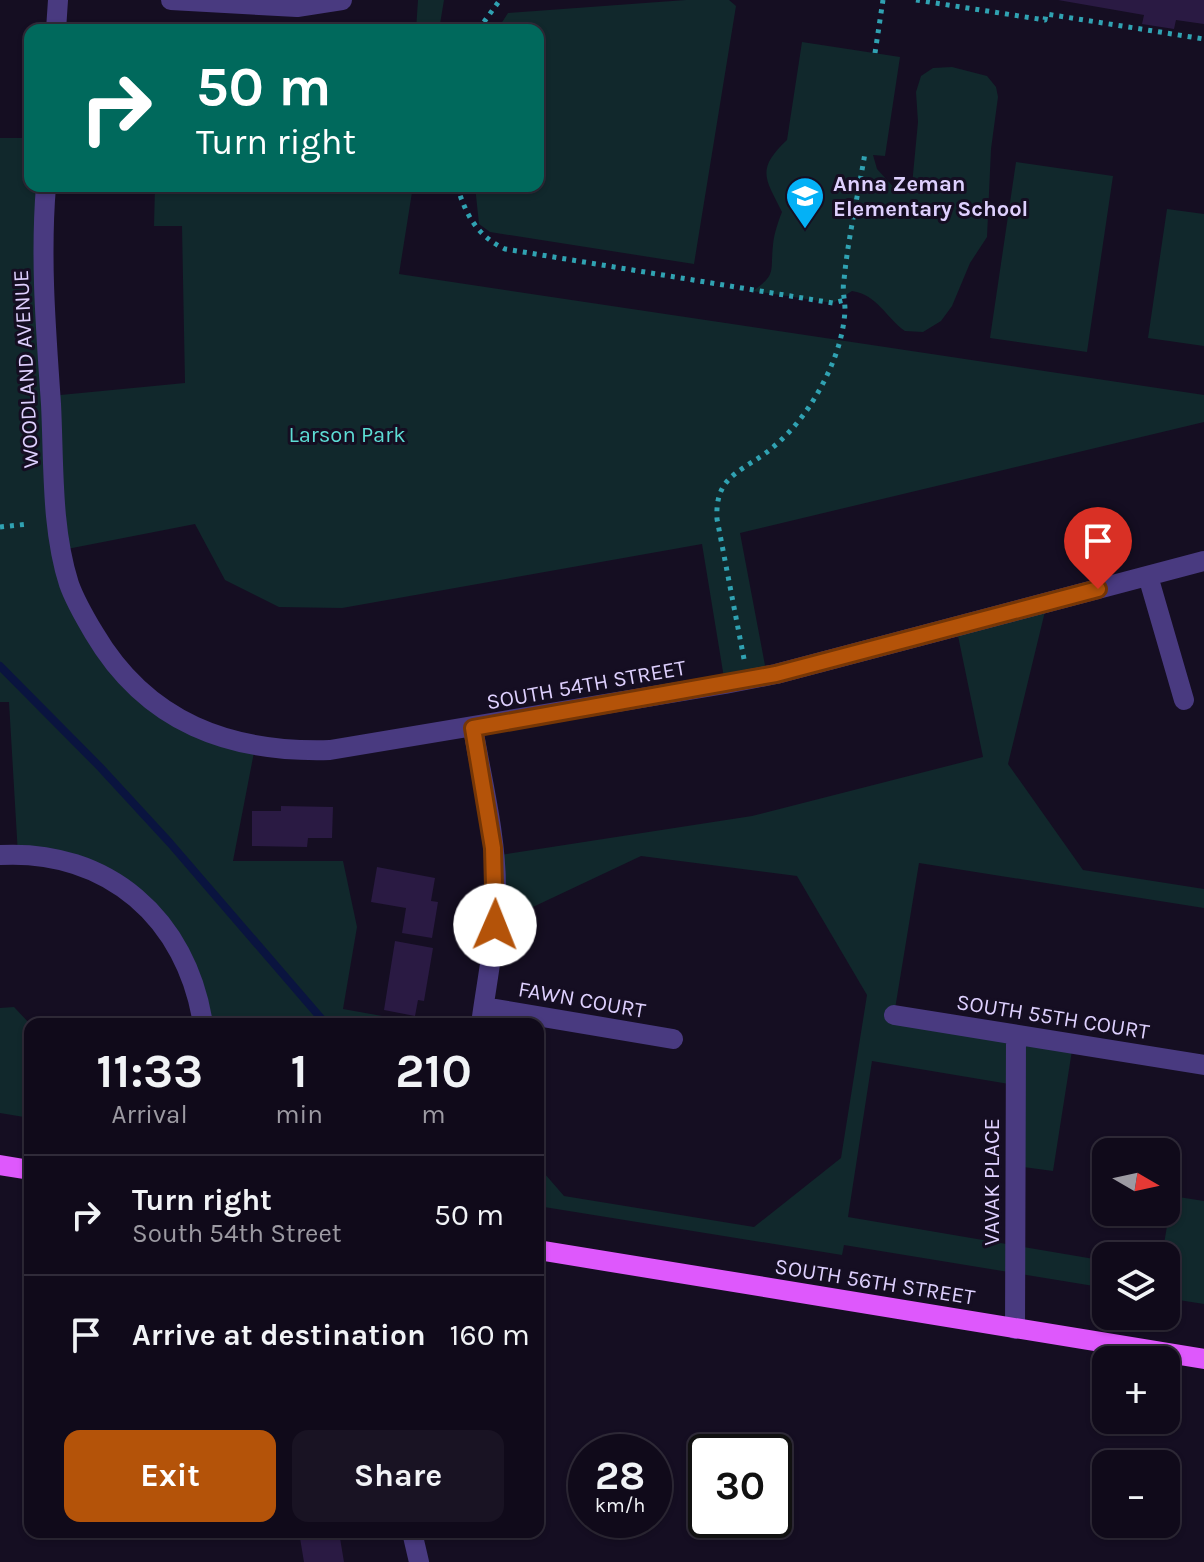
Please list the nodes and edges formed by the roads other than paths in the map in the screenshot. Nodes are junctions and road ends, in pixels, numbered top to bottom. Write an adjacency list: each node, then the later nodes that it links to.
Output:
1 (58, 0): 4 (street)
2 (171, 0): 3 (street)
3 (342, 0)
4 (56, 24)
5 (46, 192): 6 (street, WOODLAND AVENUE)
6 (62, 550): 10 (street, SOUTH 54TH STREET)
7 (1204, 561): 8 (street, SOUTH 54TH STREET)
8 (1148, 576): 9 (street); 10 (street, SOUTH 54TH STREET)
9 (1184, 700)
10 (473, 728): 12 (street)
11 (0, 855): 14 (street)
12 (482, 1015): 15 (street, FAWN COURT)
13 (894, 1015): 17 (street, SOUTH 55TH COURT)
14 (202, 1018)
15 (506, 1018)
16 (544, 1023): 18 (street, FAWN COURT)
17 (1016, 1035): 19 (street, SOUTH 55TH COURT); 23 (street, VAVAK PLACE)
18 (673, 1039)
19 (1204, 1065)
20 (0, 1165): 21 (main road)
21 (24, 1169)
22 (544, 1251): 23 (main road, SOUTH 56TH STREET)
23 (1015, 1329): 24 (main road, SOUTH 56TH STREET)
24 (1204, 1359)
25 (413, 1538): 26 (street)
26 (419, 1562)

